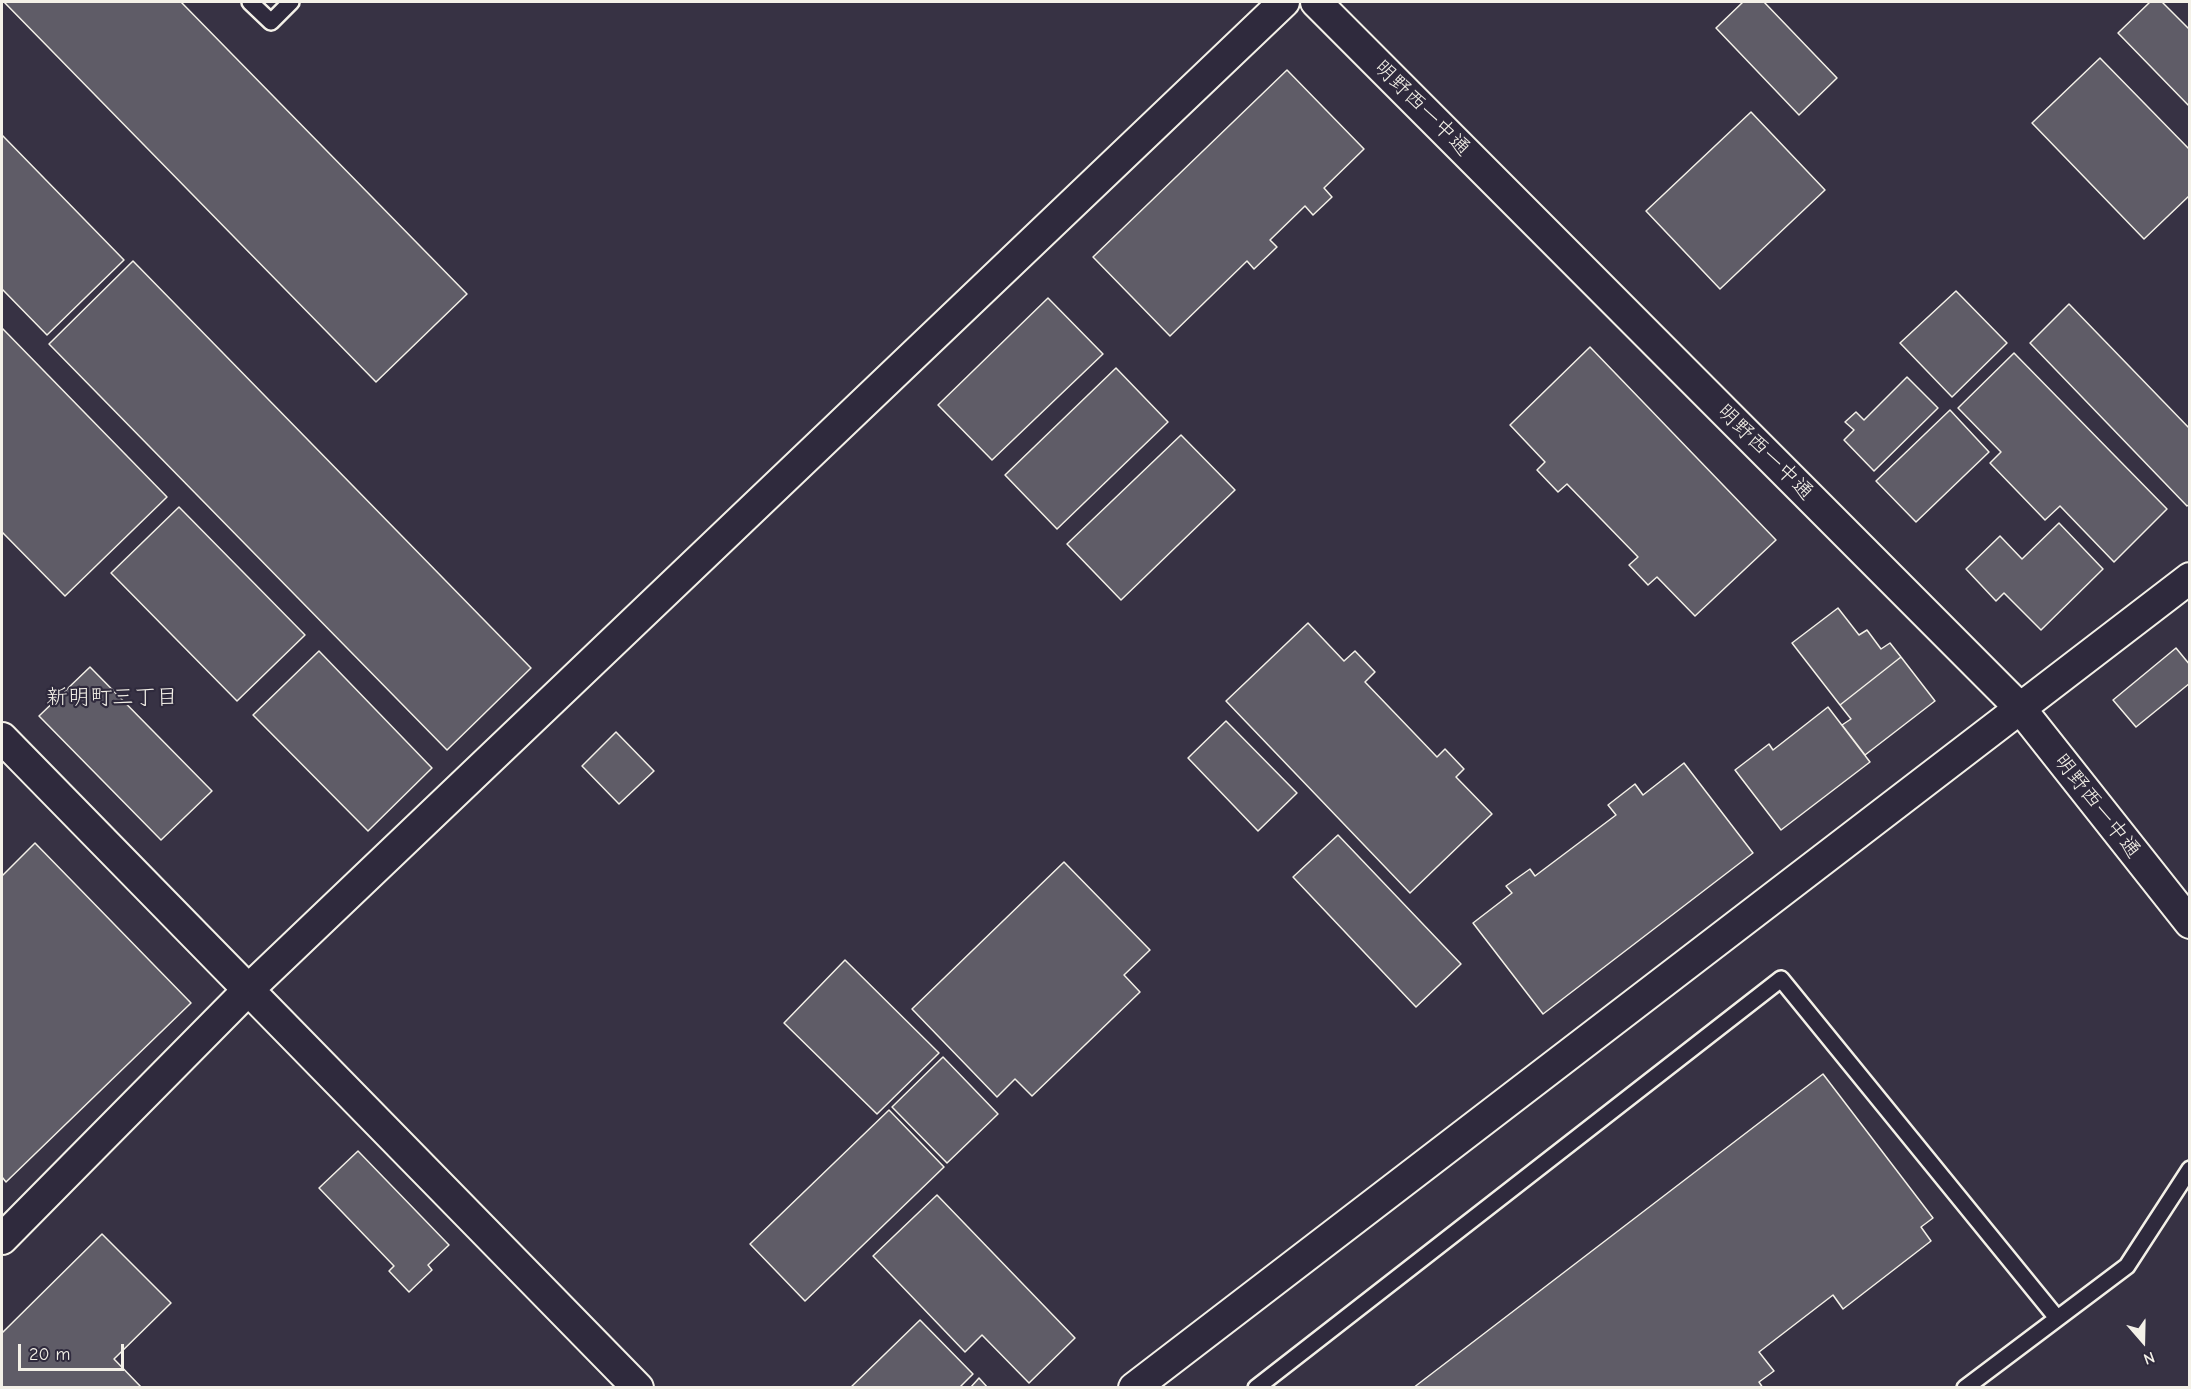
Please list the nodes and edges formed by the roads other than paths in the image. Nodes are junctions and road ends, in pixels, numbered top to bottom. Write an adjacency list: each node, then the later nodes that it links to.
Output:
1 (250, 2): 2 (lane)
2 (291, 2)
3 (1284, 2): 9 (street)
4 (1316, 2): 6 (street, 明野西一中通)
5 (2190, 578): 6 (street)
6 (2020, 708): 8 (street, 明野西一中通); 14 (street)
7 (2, 738): 9 (street)
8 (2190, 923)
9 (249, 989): 11 (street); 13 (street)
10 (2190, 1169): 12 (lane)
11 (2, 1239)
12 (2057, 1318): 15 (lane); 16 (lane)
13 (638, 1388)
14 (1134, 1388)
15 (1256, 1388)
16 (1965, 1388)

